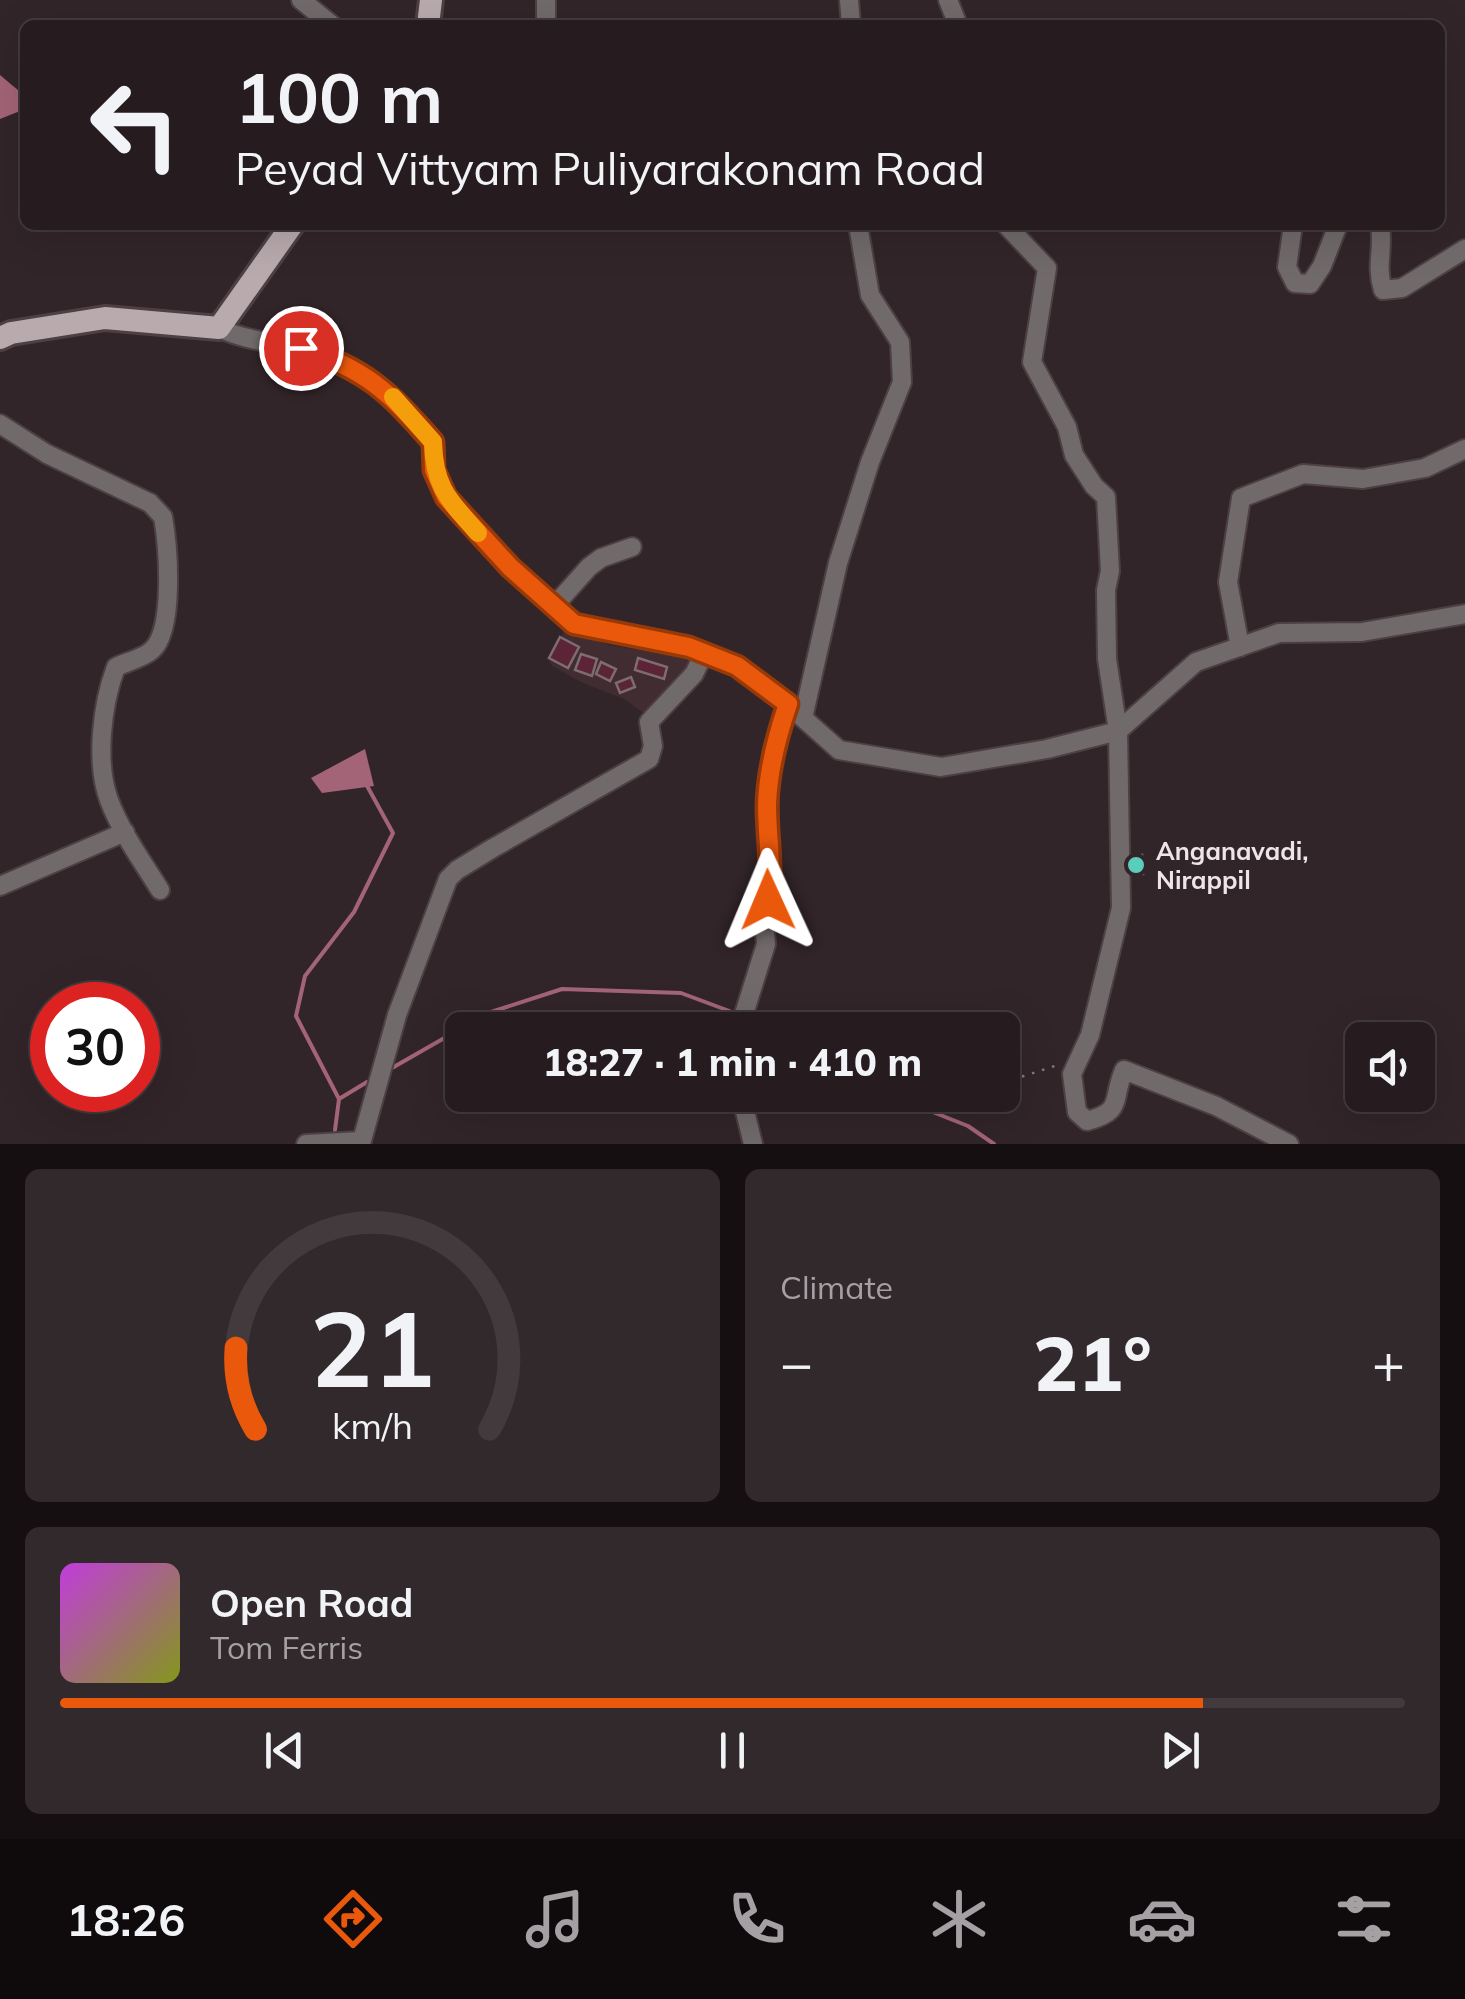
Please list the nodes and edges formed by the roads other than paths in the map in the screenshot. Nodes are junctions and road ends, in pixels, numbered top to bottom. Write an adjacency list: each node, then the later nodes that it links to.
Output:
1 (301, 0): 2 (street)
2 (326, 20)
3 (288, 230): 10 (main road)
4 (859, 230): 20 (street)
5 (1011, 230): 21 (street)
6 (1292, 230): 7 (street)
7 (1336, 230)
8 (1381, 230): 9 (street)
9 (1465, 248)
10 (219, 328): 11 (main road); 15 (street)
11 (0, 338)
12 (0, 424): 22 (street)
13 (1465, 449): 17 (street)
14 (632, 547): 15 (street)
15 (555, 604): 18 (street)
16 (1465, 614): 17 (street)
17 (1240, 646): 21 (street)
18 (704, 653): 19 (street); 27 (street)
19 (788, 704): 20 (street); 25 (street)
20 (803, 718): 21 (street)
21 (1118, 731): 30 (street)
22 (125, 832): 23 (street); 24 (street)
23 (0, 886)
24 (160, 890)
25 (745, 1012)
26 (745, 1112): 29 (street)
27 (361, 1143): 28 (street)
28 (306, 1144)
29 (753, 1144)
30 (1289, 1144)

